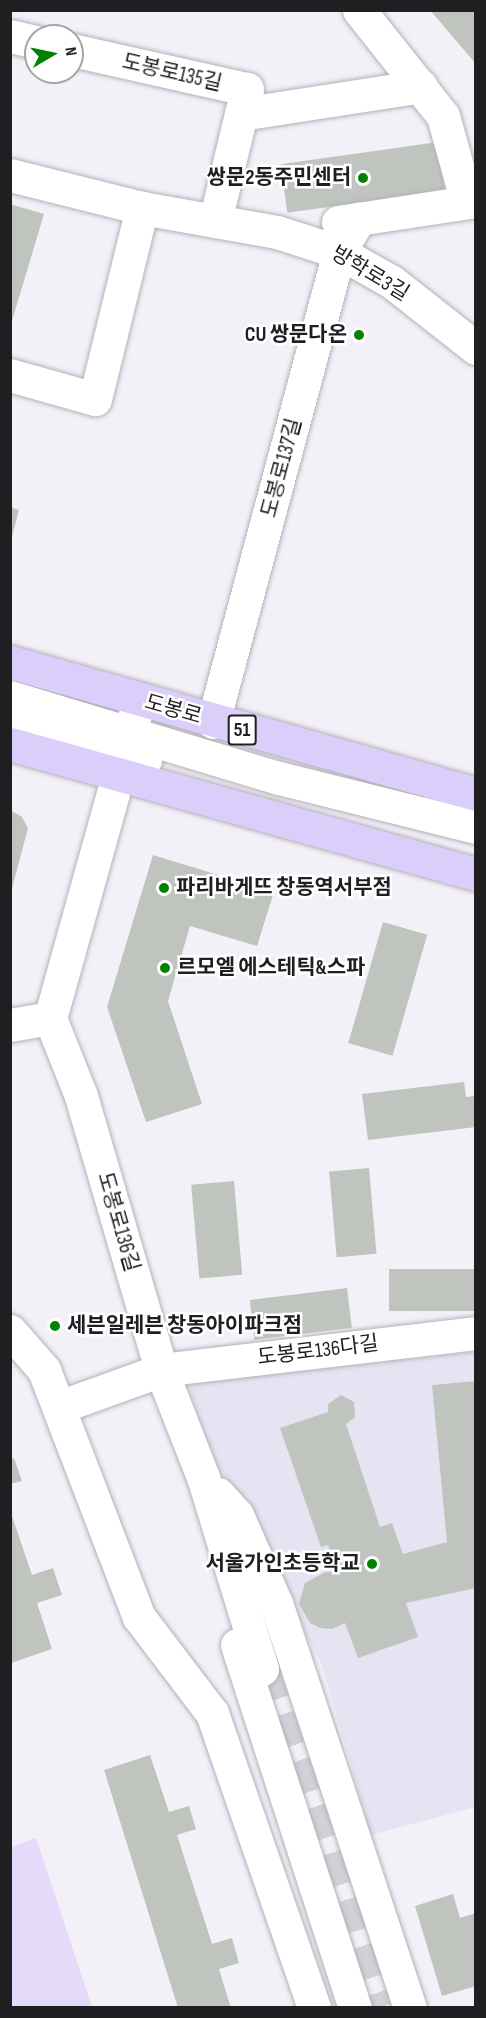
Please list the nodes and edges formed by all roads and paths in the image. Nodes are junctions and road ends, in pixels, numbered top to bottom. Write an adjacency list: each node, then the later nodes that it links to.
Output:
1 (358, 10): 3 (street)
2 (84, 53): 4 (street, 도봉로135길)
3 (421, 86): 4 (street); 6 (street)
4 (241, 114): 9 (street)
5 (10, 175): 7 (street, 방학로3길)
6 (471, 202): 8 (street)
7 (142, 208): 9 (street, 방학로3길); 13 (street)
8 (359, 219): 10 (street); 11 (street, 도봉로137길)
9 (215, 221): 10 (street, 방학로3길)
10 (277, 232): 11 (street, 방학로3길)
11 (339, 252): 12 (street, 방학로3길); 17 (street, 도봉로137길)
12 (476, 348)
13 (10, 375)
14 (10, 662): 16 (main road, 도봉로 / 51)
15 (10, 697): 20 (street)
16 (139, 700): 17 (main road, 도봉로 / 51); 20 (street)
17 (213, 722): 21 (main road, 도봉로 / 51)
18 (10, 727): 20 (street)
19 (10, 744): 20 (main road)
20 (124, 754): 22 (street); 23 (street); 24 (main road); 25 (street)
21 (476, 794)
22 (476, 827)
23 (476, 842)
24 (476, 874)
25 (50, 1018): 26 (street); 29 (street, 도봉로136길)
26 (10, 1025)
27 (10, 1331): 30 (street)
28 (476, 1333): 29 (street, 도봉로136다길)
29 (160, 1370): 30 (street, 도봉로136다길); 31 (street, 도봉로136길)
30 (58, 1407): 33 (street)
31 (203, 1478): 32 (street, 도봉로136길); 34 (street); 35 (street)
32 (262, 1669)
33 (314, 2007)
34 (355, 2007)
35 (410, 2007)

